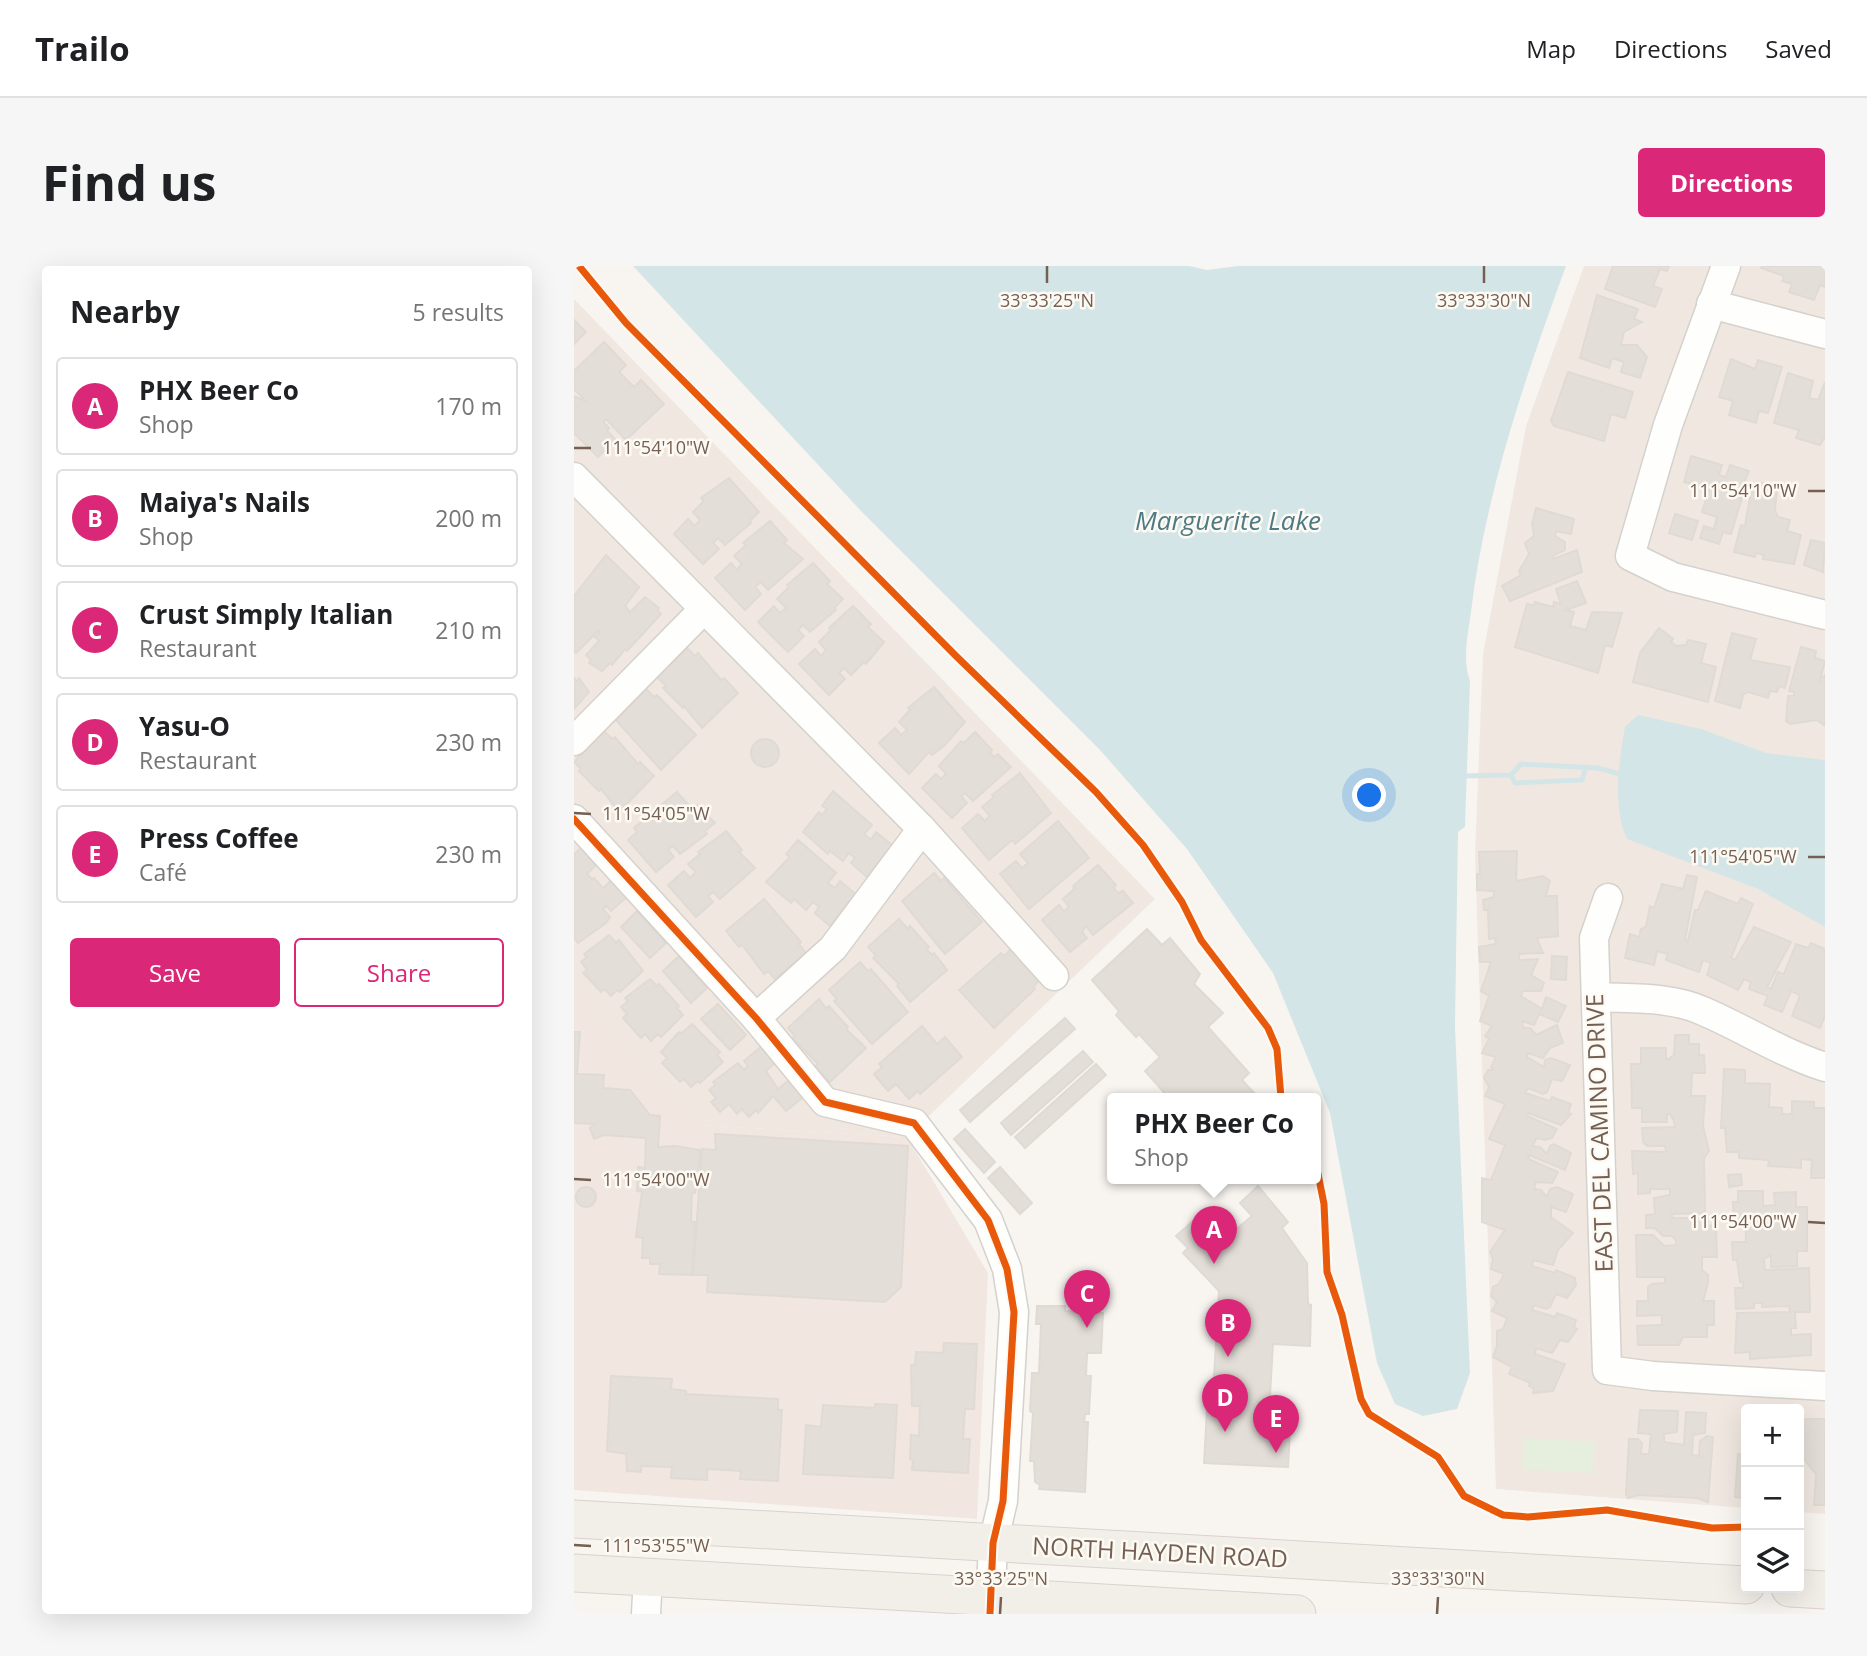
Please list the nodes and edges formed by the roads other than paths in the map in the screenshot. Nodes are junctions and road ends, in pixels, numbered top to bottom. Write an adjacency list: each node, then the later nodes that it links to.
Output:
1 (1726, 266): 2 (street)
2 (1712, 304): 3 (street); 6 (street)
3 (1825, 334)
4 (574, 477): 5 (street)
5 (704, 609): 7 (street); 9 (street)
6 (1825, 615)
7 (574, 741)
8 (574, 819): 13 (street)
9 (922, 829): 11 (street); 13 (street)
10 (1608, 898): 12 (street, EAST DEL CAMINO DRIVE)
11 (1055, 976)
12 (1596, 998): 14 (street); 15 (street, EAST DEL CAMINO DRIVE)
13 (756, 1018): 17 (street)
14 (1825, 1067)
15 (1825, 1386)
16 (574, 1519): 17 (main road, NORTH HAYDEN ROAD)
17 (993, 1543): 20 (main road, NORTH HAYDEN ROAD); 23 (street)
18 (574, 1573): 19 (main road)
19 (648, 1576): 23 (main road); 24 (street)
20 (1741, 1585)
21 (1804, 1589): 22 (main road)
22 (1825, 1590)
23 (991, 1606): 25 (main road)
24 (646, 1614)
25 (1297, 1614)

